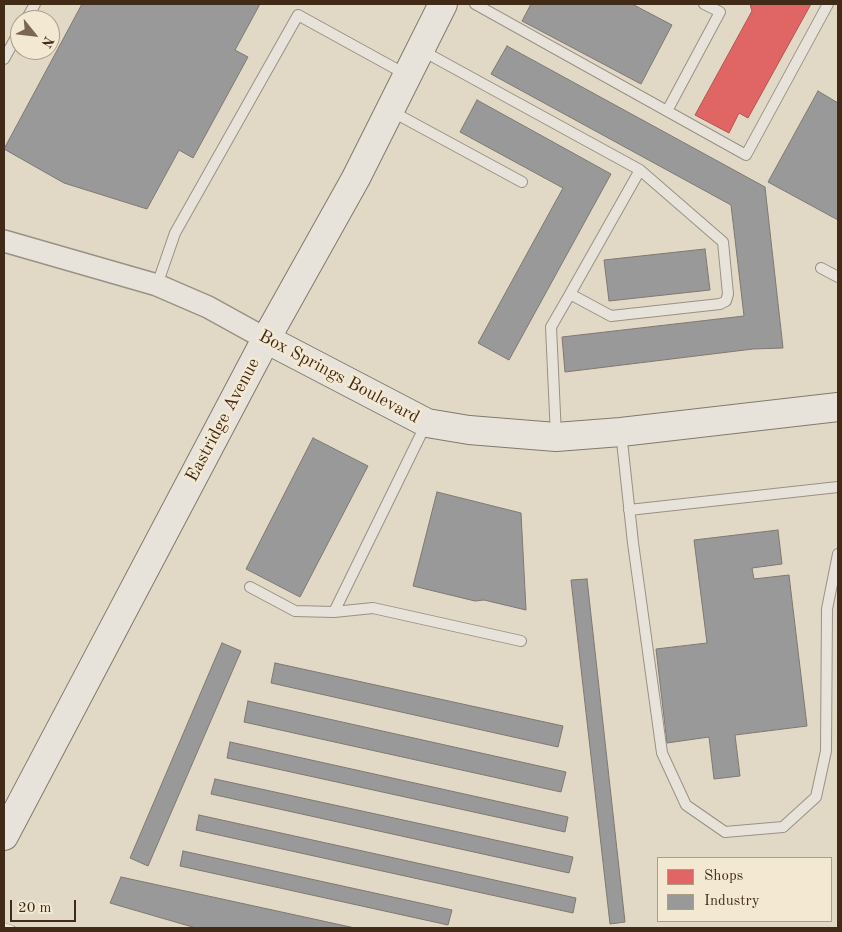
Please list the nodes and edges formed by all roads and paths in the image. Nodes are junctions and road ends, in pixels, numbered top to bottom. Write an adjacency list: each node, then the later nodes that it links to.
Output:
1 (443, 4): 5 (main road, Eastridge Avenue)
2 (475, 4): 8 (lane)
3 (704, 4): 8 (lane)
4 (828, 4): 8 (lane)
5 (420, 49): 6 (main road, Eastridge Avenue); 9 (lane)
6 (408, 76): 7 (main road, Eastridge Avenue); 14 (lane)
7 (391, 111): 10 (lane); 16 (main road, Eastridge Avenue)
8 (667, 111)
9 (640, 170): 15 (lane); 15 (lane)
10 (522, 182)
11 (4, 241): 14 (street, Box Springs Boulevard)
12 (821, 268): 13 (lane)
13 (838, 277)
14 (157, 285): 16 (street, Box Springs Boulevard)
15 (570, 294): 20 (lane)
16 (266, 340): 18 (main road, Box Springs Boulevard); 27 (main road, Eastridge Avenue)
17 (838, 407): 19 (main road, Box Springs Boulevard)
18 (427, 423): 20 (main road, Box Springs Boulevard); 25 (lane)
19 (621, 432): 20 (main road, Box Springs Boulevard); 22 (lane)
20 (556, 437)
21 (838, 487): 22 (lane)
22 (629, 510): 23 (lane)
23 (838, 554)
24 (250, 587): 25 (lane)
25 (334, 612): 26 (lane)
26 (521, 641)
27 (4, 836)

